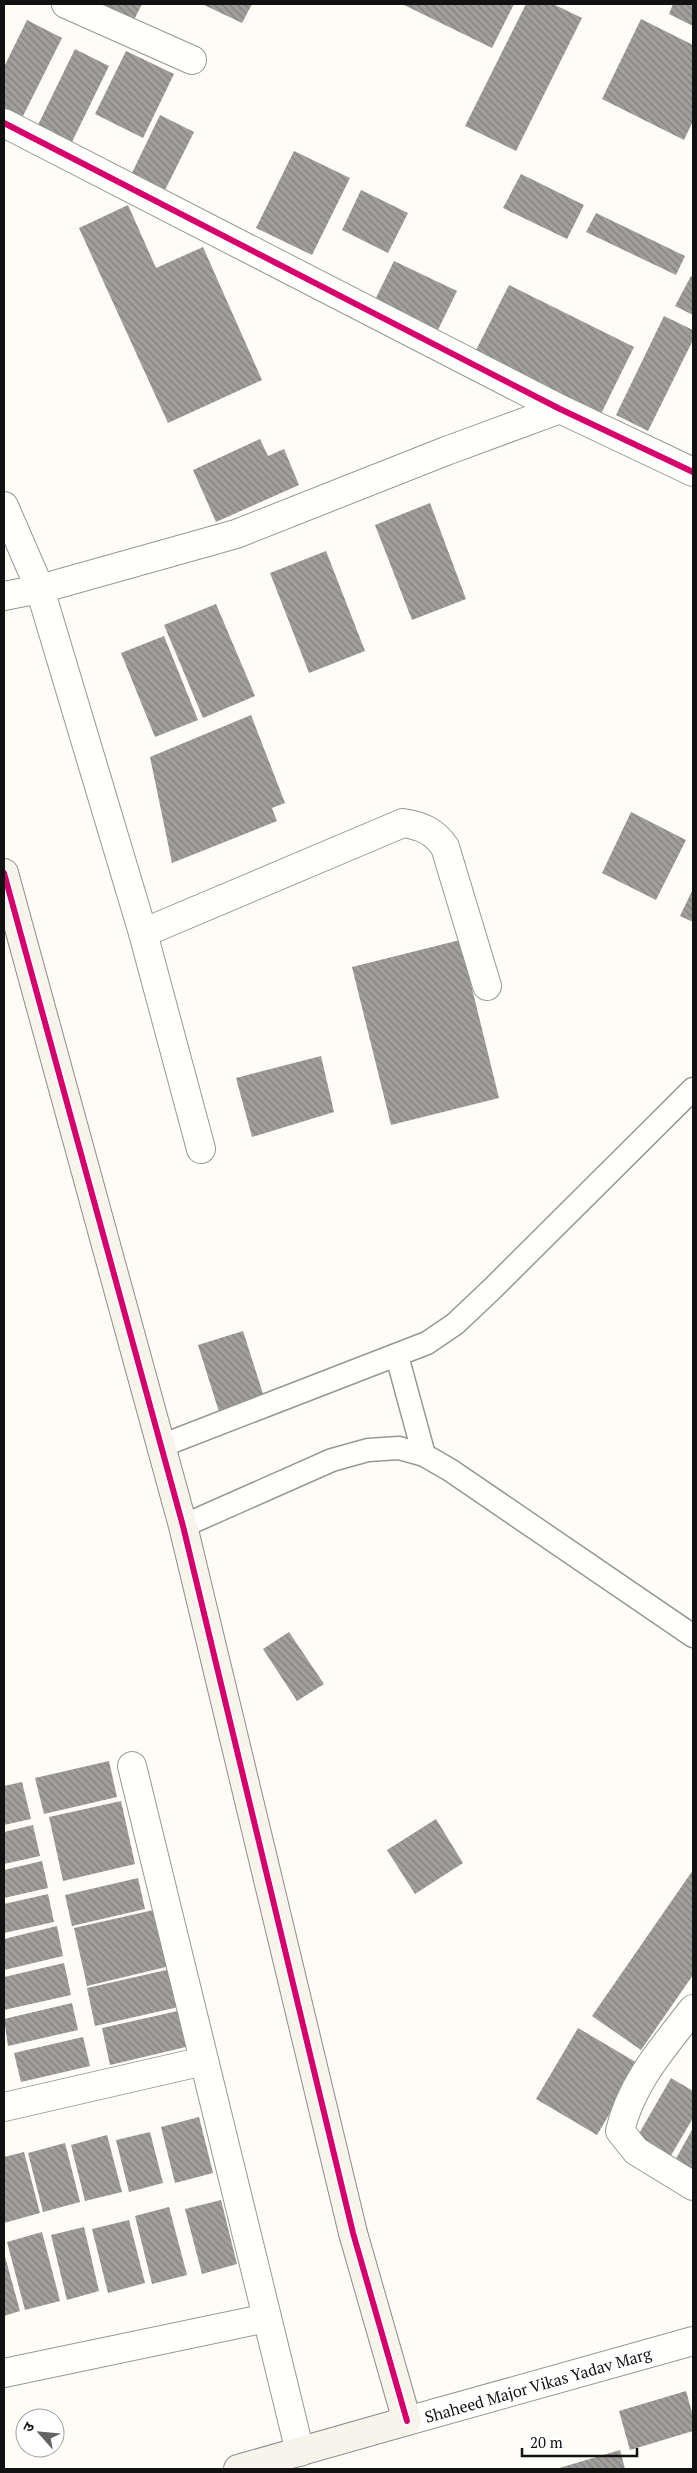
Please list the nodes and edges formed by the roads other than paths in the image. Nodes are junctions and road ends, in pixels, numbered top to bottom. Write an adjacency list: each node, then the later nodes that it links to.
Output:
1 (66, 4): 2 (street)
2 (192, 60)
3 (4, 124): 4 (street)
4 (560, 409): 5 (street); 7 (street)
5 (693, 472)
6 (4, 506): 7 (street)
7 (40, 589): 8 (street); 10 (street)
8 (4, 596)
9 (4, 873): 15 (street)
10 (143, 933): 11 (street); 13 (street)
11 (487, 986)
12 (693, 1089): 14 (lane)
13 (201, 1149)
14 (398, 1356): 15 (lane); 16 (lane)
15 (161, 1446): 17 (street)
16 (424, 1455): 17 (lane); 18 (lane)
17 (183, 1526): 27 (street)
18 (693, 1636)
19 (132, 1766): 21 (street)
20 (693, 2009): 23 (street)
21 (204, 2061): 22 (street); 24 (street)
22 (4, 2107)
23 (693, 2186)
24 (267, 2318): 26 (street); 28 (street)
25 (693, 2341): 27 (street, Shaheed Major Vikas Yadav Marg)
26 (4, 2373)
27 (408, 2421): 28 (street, Shaheed Major Vikas Yadav Marg)
28 (300, 2452): 29 (street, Shaheed Major Vikas Yadav Marg)
29 (238, 2469)

